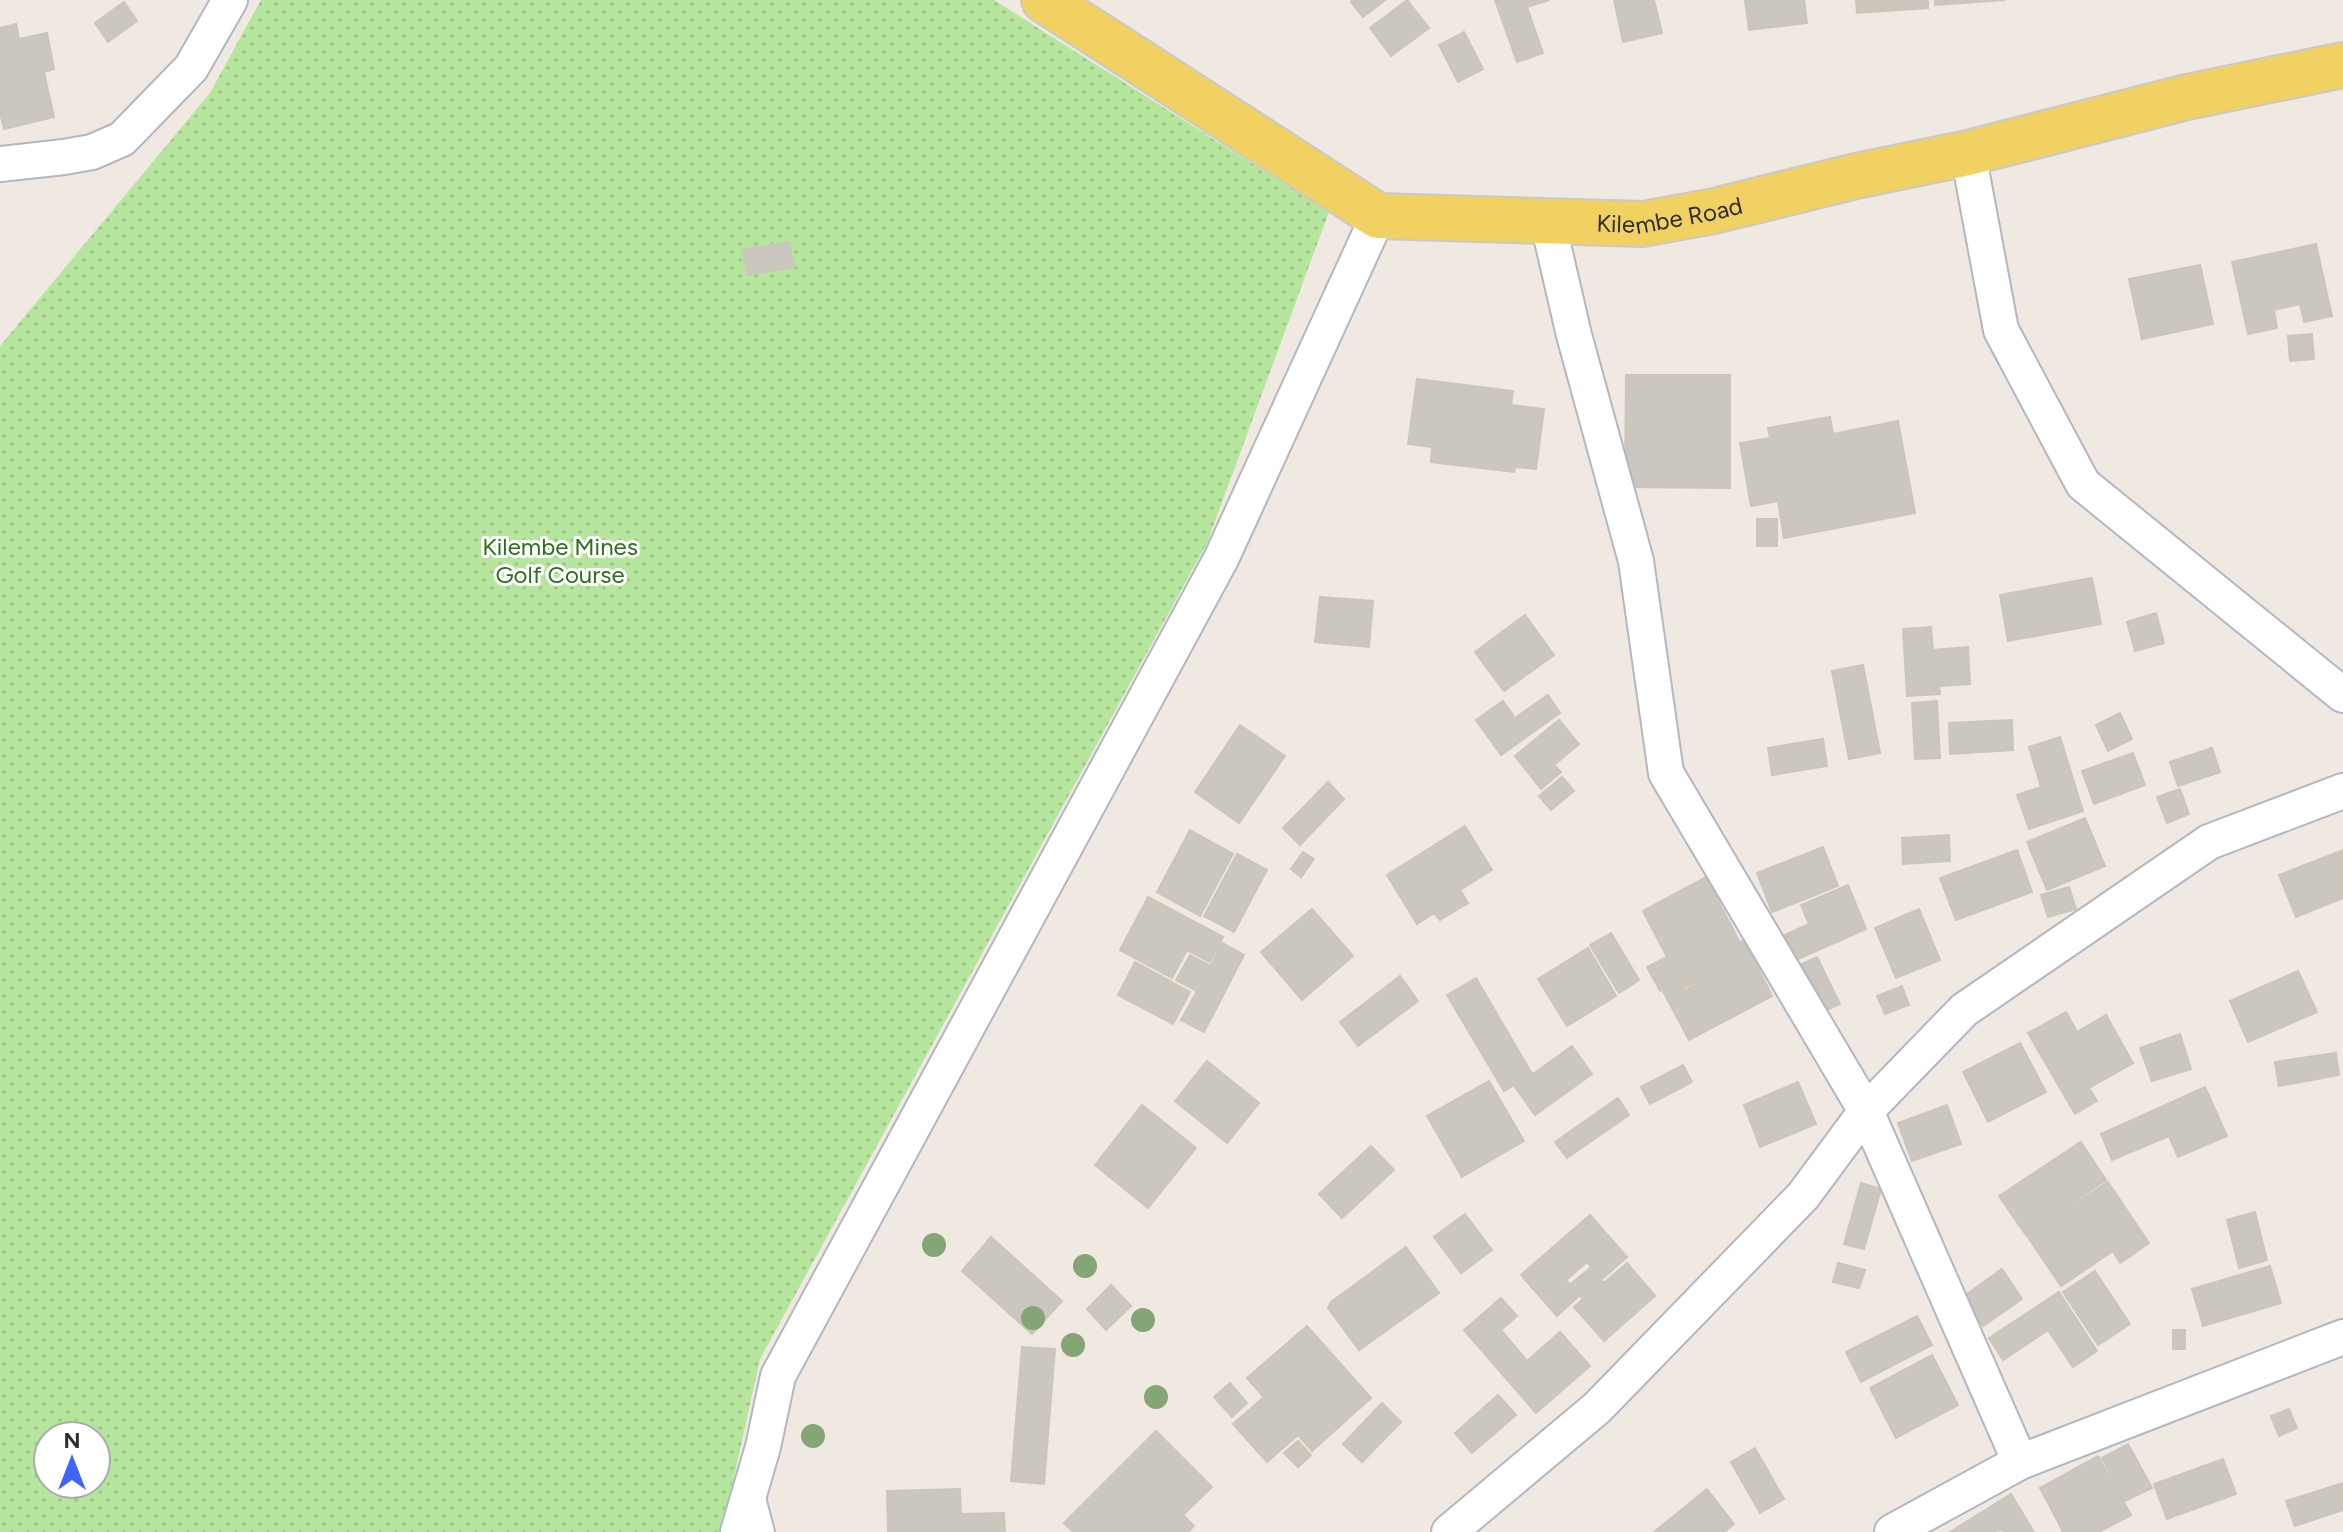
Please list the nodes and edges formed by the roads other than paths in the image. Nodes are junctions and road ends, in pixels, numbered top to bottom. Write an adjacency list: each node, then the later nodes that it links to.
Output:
1 (230, 0): 5 (street)
2 (1044, 0): 6 (main road)
3 (2343, 65): 4 (main road, Kilembe Road)
4 (1968, 153): 7 (main road, Kilembe Road); 8 (street)
5 (0, 164)
6 (1378, 216): 7 (main road, Kilembe Road); 13 (street)
7 (1548, 223): 10 (street)
8 (2343, 695)
9 (2343, 791): 10 (street)
10 (1866, 1111): 12 (street); 16 (street)
11 (2343, 1337): 12 (street)
12 (2020, 1462): 17 (street)
13 (752, 1480): 14 (street); 15 (lane)
14 (738, 1532)
15 (765, 1532)
16 (1449, 1532)
17 (1892, 1532)

